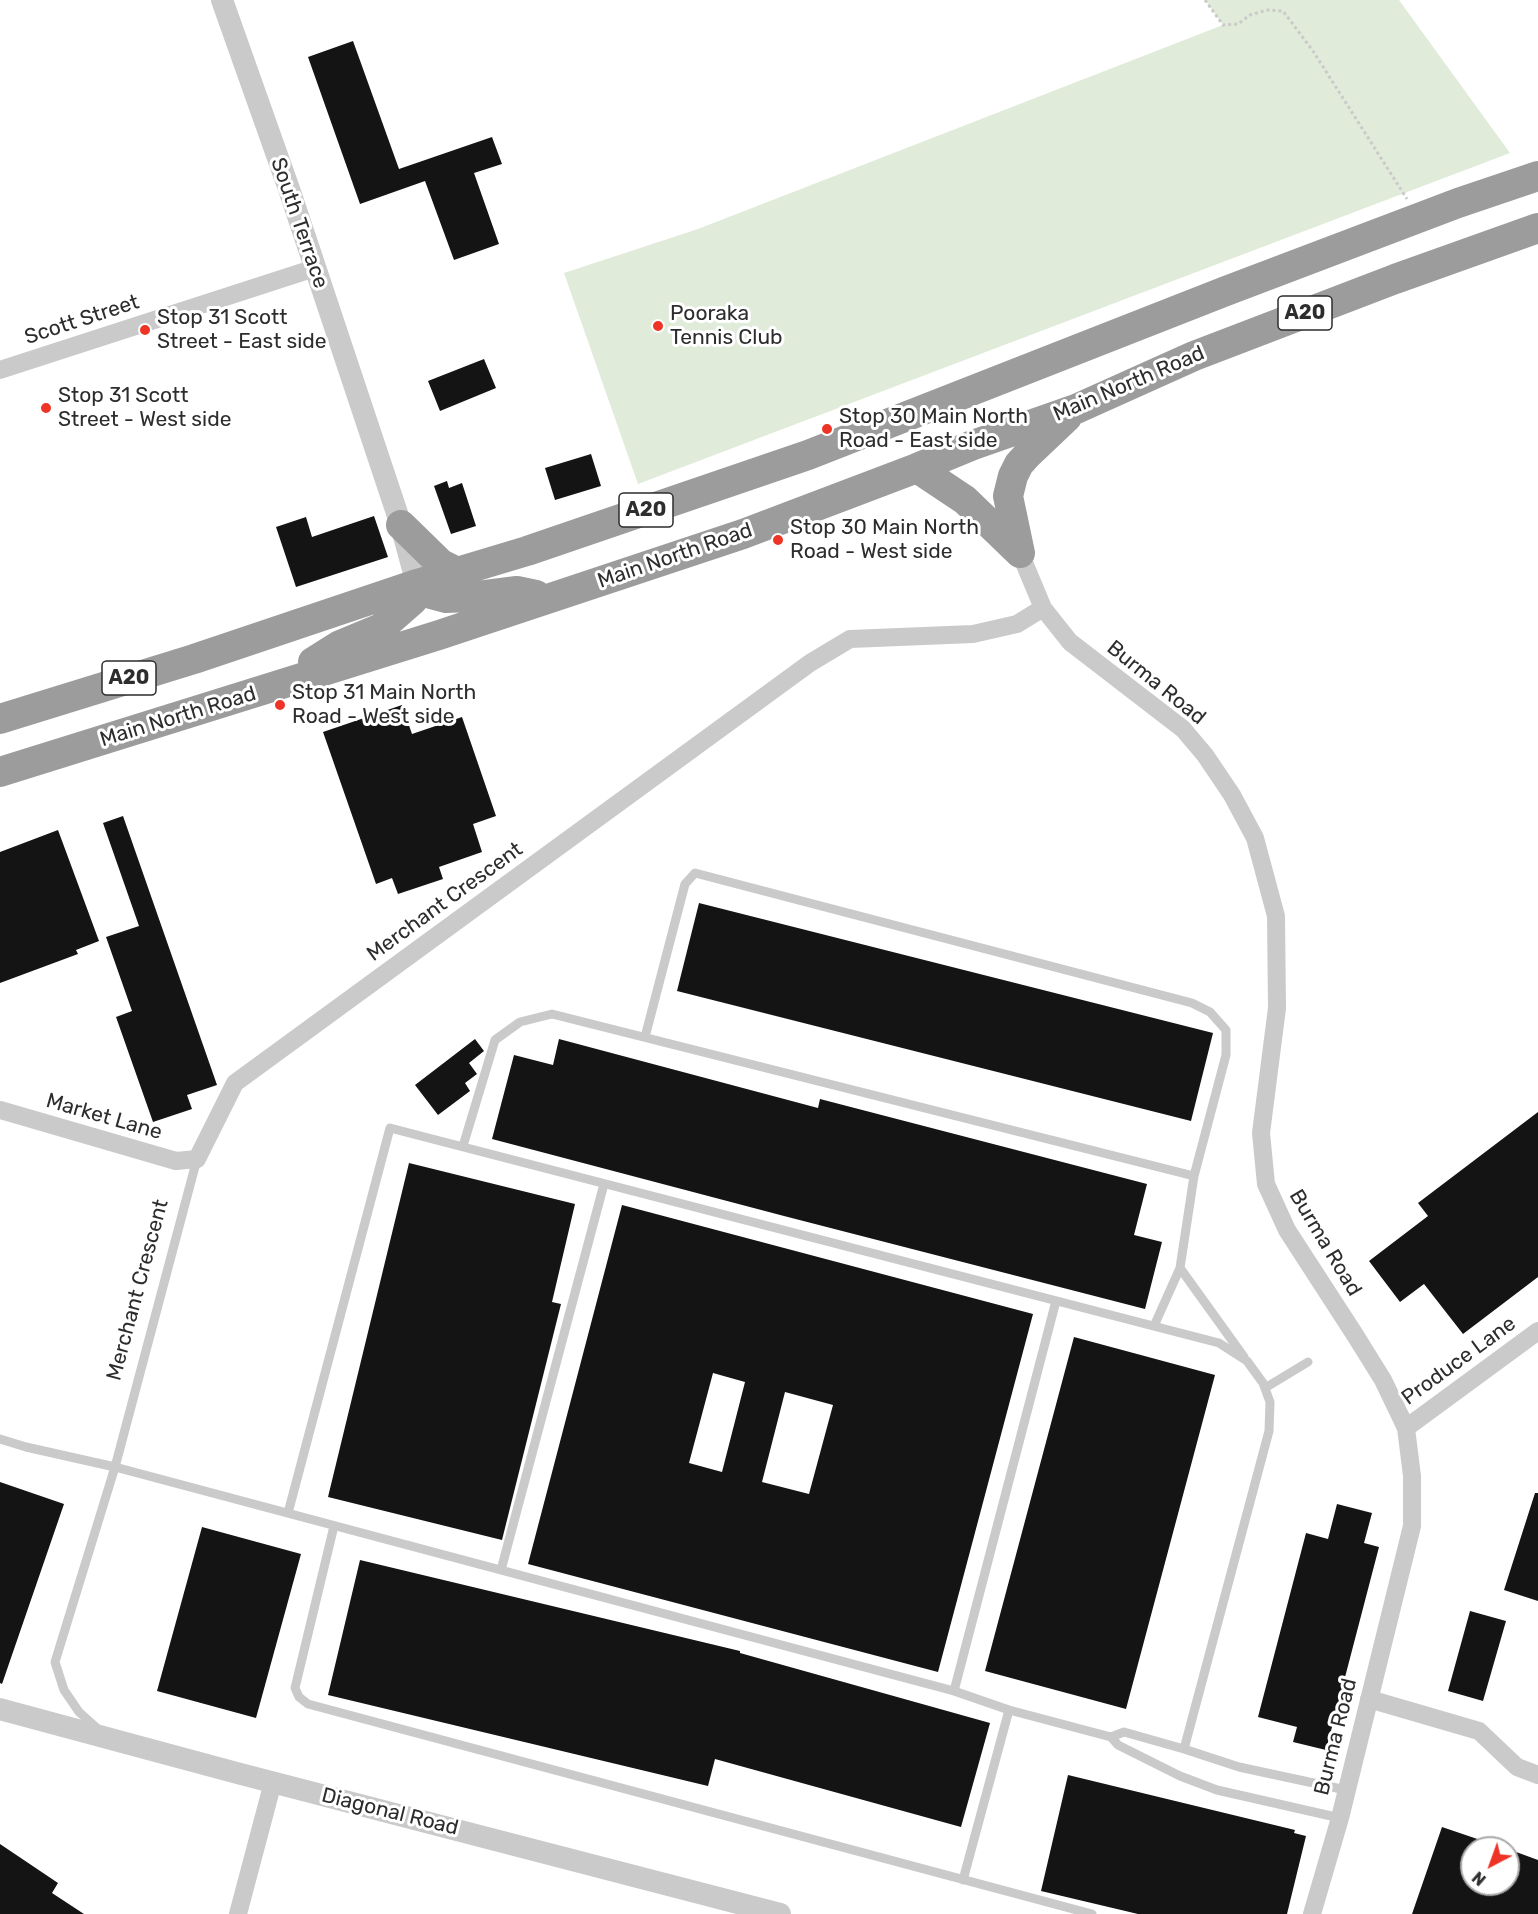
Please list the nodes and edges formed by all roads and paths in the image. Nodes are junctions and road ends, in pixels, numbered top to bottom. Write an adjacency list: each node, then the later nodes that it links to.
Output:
1 (222, 0): 6 (street, South Terrace)
2 (1205, 0): 4 (path)
3 (1538, 176): 4 (highway, A20)
4 (1419, 218): 12 (highway, A20)
5 (1538, 228): 8 (highway, Main North Road / A20)
6 (315, 268): 7 (street, Scott Street); 10 (street, South Terrace)
7 (0, 370)
8 (1076, 409): 9 (highway, Main North Road / A20); 11 (highway)
9 (917, 468): 11 (highway); 14 (highway, Main North Road / A20)
10 (401, 525): 12 (highway); 13 (street, South Terrace)
11 (1020, 553): 15 (street, Burma Road)
12 (457, 572): 13 (highway, A20)
13 (417, 584): 14 (highway); 16 (highway); 17 (highway, A20)
14 (551, 598): 16 (highway, Main North Road / A20)
15 (1043, 608): 22 (street, Merchant Crescent); 32 (street, Burma Road)
16 (276, 687): 18 (highway, Main North Road / A20)
17 (0, 719)
18 (0, 772)
19 (645, 1037): 21 (lane); 23 (lane); 23 (lane)
20 (0, 1110): 22 (street, Market Lane)
21 (463, 1146): 24 (lane); 35 (lane)
22 (197, 1159): 34 (lane, Merchant Crescent)
23 (1194, 1176): 25 (lane)
24 (604, 1184): 26 (lane); 37 (lane)
25 (1180, 1268): 27 (lane); 29 (lane)
26 (1056, 1301): 27 (lane); 38 (lane)
27 (1154, 1326): 29 (lane)
28 (1538, 1331): 32 (street, Produce Lane)
29 (1247, 1361): 31 (lane)
30 (1308, 1362): 31 (lane)
31 (1265, 1388): 44 (lane)
32 (1406, 1428): 39 (street, Burma Road)
33 (0, 1439): 34 (lane)
34 (115, 1467): 35 (lane); 43 (lane, Merchant Crescent)
35 (288, 1513): 36 (lane)
36 (334, 1526): 37 (lane); 49 (lane)
37 (501, 1570): 38 (lane)
38 (954, 1691): 41 (lane)
39 (1369, 1699): 45 (street); 47 (street, Burma Road)
40 (0, 1709): 43 (street, Diagonal Road)
41 (1009, 1710): 42 (lane); 49 (lane)
42 (1111, 1737): 44 (lane); 48 (lane)
43 (108, 1738): 46 (street, Diagonal Road)
44 (1184, 1749): 47 (lane)
45 (1538, 1775)
46 (273, 1782): 50 (street); 51 (street, Diagonal Road)
47 (1346, 1790): 48 (street, Burma Road)
48 (1340, 1818): 53 (street, Burma Road)
49 (963, 1880): 52 (lane)
50 (238, 1914)
51 (780, 1914)
52 (1092, 1914)
53 (1312, 1914)

